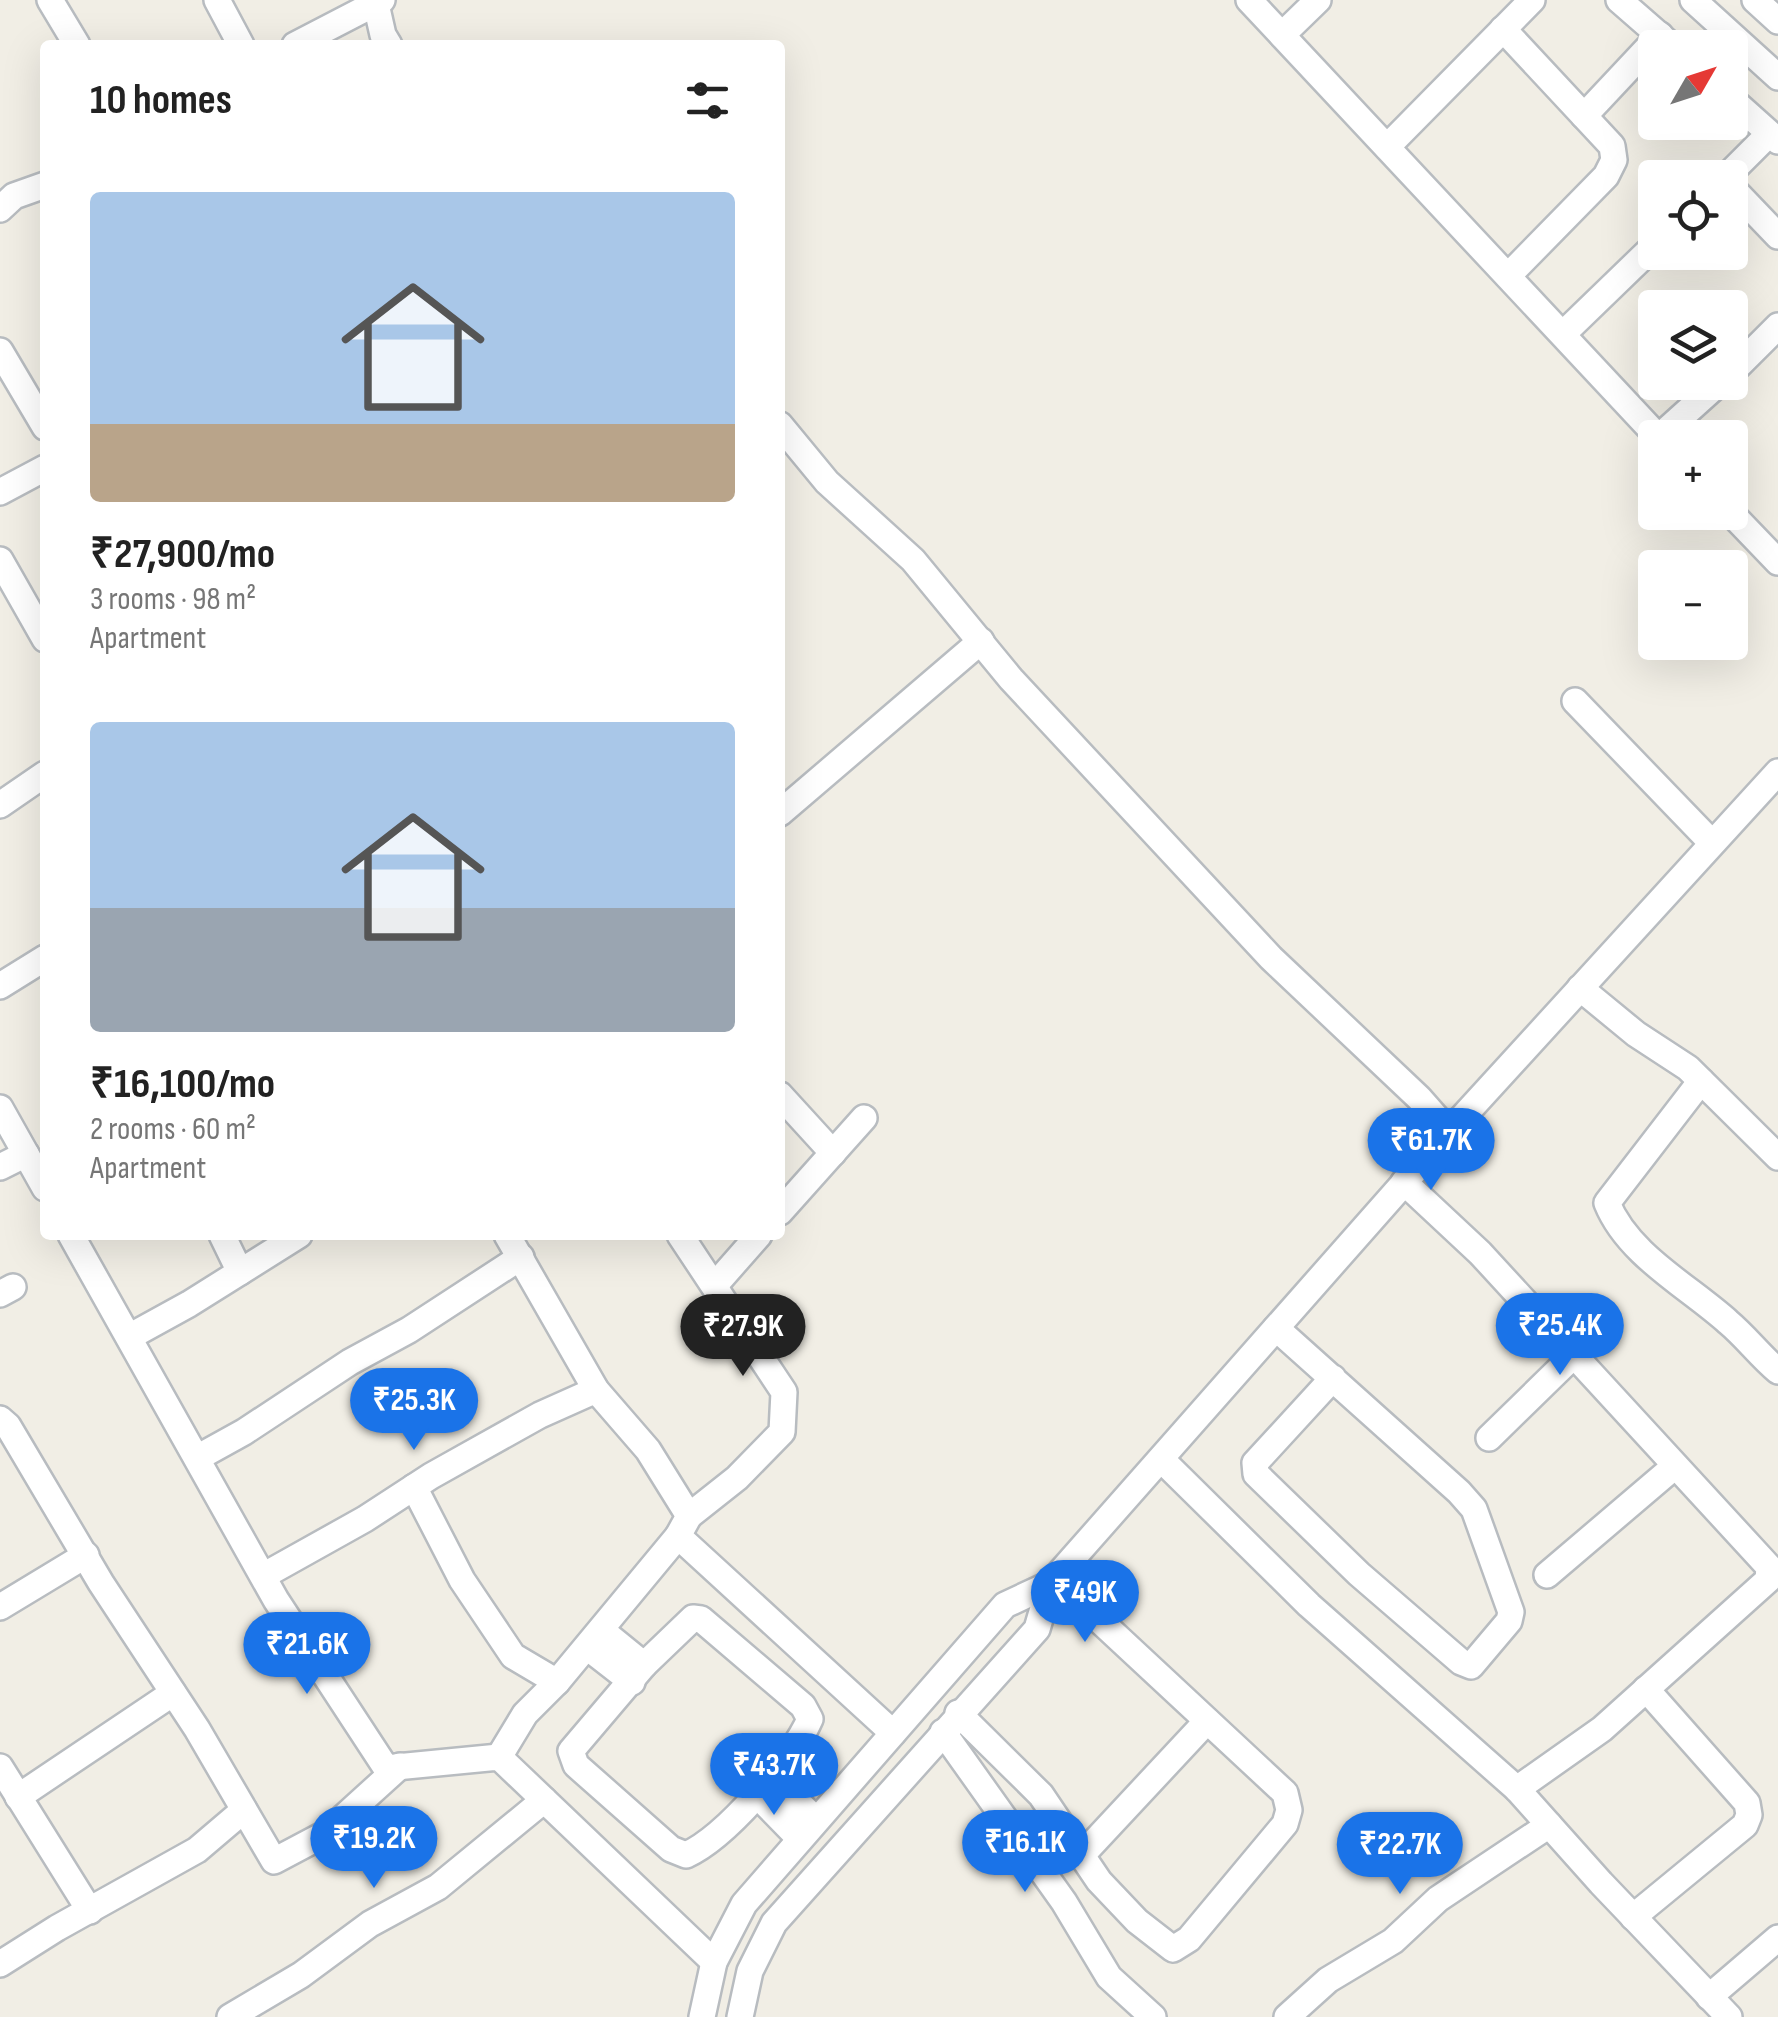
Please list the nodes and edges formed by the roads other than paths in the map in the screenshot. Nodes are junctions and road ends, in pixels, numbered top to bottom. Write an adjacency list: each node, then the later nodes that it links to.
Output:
1 (50, 0): 14 (street)
2 (217, 0): 15 (street)
3 (1249, 0): 13 (street)
4 (1318, 0): 13 (street)
5 (1532, 0): 11 (street)
6 (1620, 0): 12 (street)
7 (1693, 0): 19 (street)
8 (1755, 0): 10 (street)
9 (379, 2): 16 (street); 17 (street)
10 (1778, 21)
11 (1504, 29): 21 (street); 23 (street)
12 (1654, 30)
13 (1282, 35): 23 (street)
14 (74, 40)
15 (238, 40)
16 (304, 40)
17 (385, 40)
18 (1638, 67): 21 (street)
19 (1778, 78)
20 (1748, 114): 22 (street)
21 (1584, 116): 30 (street)
22 (1774, 138): 24 (street)
23 (1387, 147): 30 (street)
24 (1746, 160)
25 (40, 187): 26 (street)
26 (2, 200)
27 (1748, 205): 28 (street)
28 (1778, 236)
29 (1638, 261): 32 (street)
30 (1508, 276): 32 (street)
31 (1778, 326): 34 (street)
32 (1562, 334): 37 (street)
33 (0, 351): 36 (street)
34 (1748, 356)
35 (1700, 400): 38 (street)
36 (40, 419)
37 (1643, 420)
38 (1678, 420)
39 (785, 431): 46 (street)
40 (40, 471): 41 (street)
41 (0, 492)
42 (1747, 530): 44 (street)
43 (0, 560): 45 (street)
44 (1778, 562)
45 (40, 630)
46 (981, 642): 51 (street); 60 (street)
47 (1575, 701): 52 (street)
48 (1778, 772): 52 (street)
49 (40, 776): 50 (street)
50 (5, 794)
51 (785, 809)
52 (1712, 844): 55 (street)
53 (40, 961): 54 (street)
54 (0, 986)
55 (1580, 988): 56 (street); 60 (street)
56 (1701, 1081): 63 (street); 79 (street)
57 (785, 1100): 61 (street)
58 (0, 1108): 62 (street)
59 (864, 1118): 61 (street)
60 (1449, 1132): 66 (street)
61 (832, 1153): 67 (street)
62 (26, 1154): 64 (street); 65 (street)
63 (1778, 1157)
64 (0, 1167)
65 (40, 1179)
66 (1404, 1182): 76 (street); 78 (street)
67 (785, 1206)
68 (74, 1240): 77 (street)
69 (224, 1240): 74 (street)
70 (291, 1240): 74 (street)
71 (683, 1240): 75 (street)
72 (754, 1240): 75 (street)
73 (514, 1246): 81 (street); 84 (street)
74 (240, 1272): 77 (street)
75 (714, 1285): 88 (street)
76 (1276, 1328): 80 (street); 85 (street)
77 (128, 1337): 84 (street)
78 (1575, 1354): 83 (street); 86 (street)
79 (1778, 1371)
80 (1333, 1378): 80 (street)
81 (596, 1390): 87 (street); 88 (street)
82 (0, 1419): 89 (street)
83 (1489, 1438)
84 (197, 1458): 91 (street)
85 (1161, 1459): 92 (street); 106 (street)
86 (1675, 1466): 90 (street); 97 (street)
87 (414, 1487): 91 (street); 96 (street)
88 (684, 1526): 94 (street); 101 (street)
89 (86, 1554): 93 (street); 98 (street)
90 (1547, 1575)
91 (263, 1576): 103 (street)
92 (1052, 1582): 99 (street); 100 (street); 101 (street)
93 (0, 1607)
94 (594, 1639): 95 (street); 96 (street)
95 (638, 1674): 105 (street); 105 (street)
96 (557, 1682): 102 (street)
97 (1646, 1689): 106 (street); 114 (street)
98 (173, 1693): 107 (street); 109 (street)
99 (1207, 1721): 112 (street); 112 (street)
100 (951, 1722): 112 (street); 121 (street); 122 (street)
101 (893, 1733): 111 (street)
102 (499, 1757): 103 (street); 108 (street)
103 (400, 1766): 109 (street)
104 (0, 1767): 107 (street)
105 (764, 1786): 111 (street)
106 (1517, 1789): 110 (street)
107 (18, 1797): 113 (street)
108 (544, 1800): 116 (street); 119 (street)
109 (244, 1810): 113 (street)
110 (1549, 1825): 114 (street); 123 (street)
111 (808, 1829): 116 (street)
112 (1082, 1855)
113 (90, 1911): 117 (street)
114 (1634, 1917): 118 (street)
115 (1774, 1950): 118 (street)
116 (714, 1962): 120 (street)
117 (0, 1964)
118 (1709, 1997): 124 (street)
119 (230, 2017)
120 (702, 2017)
121 (740, 2017)
122 (1153, 2017)
123 (1287, 2017)
124 (1729, 2017)

